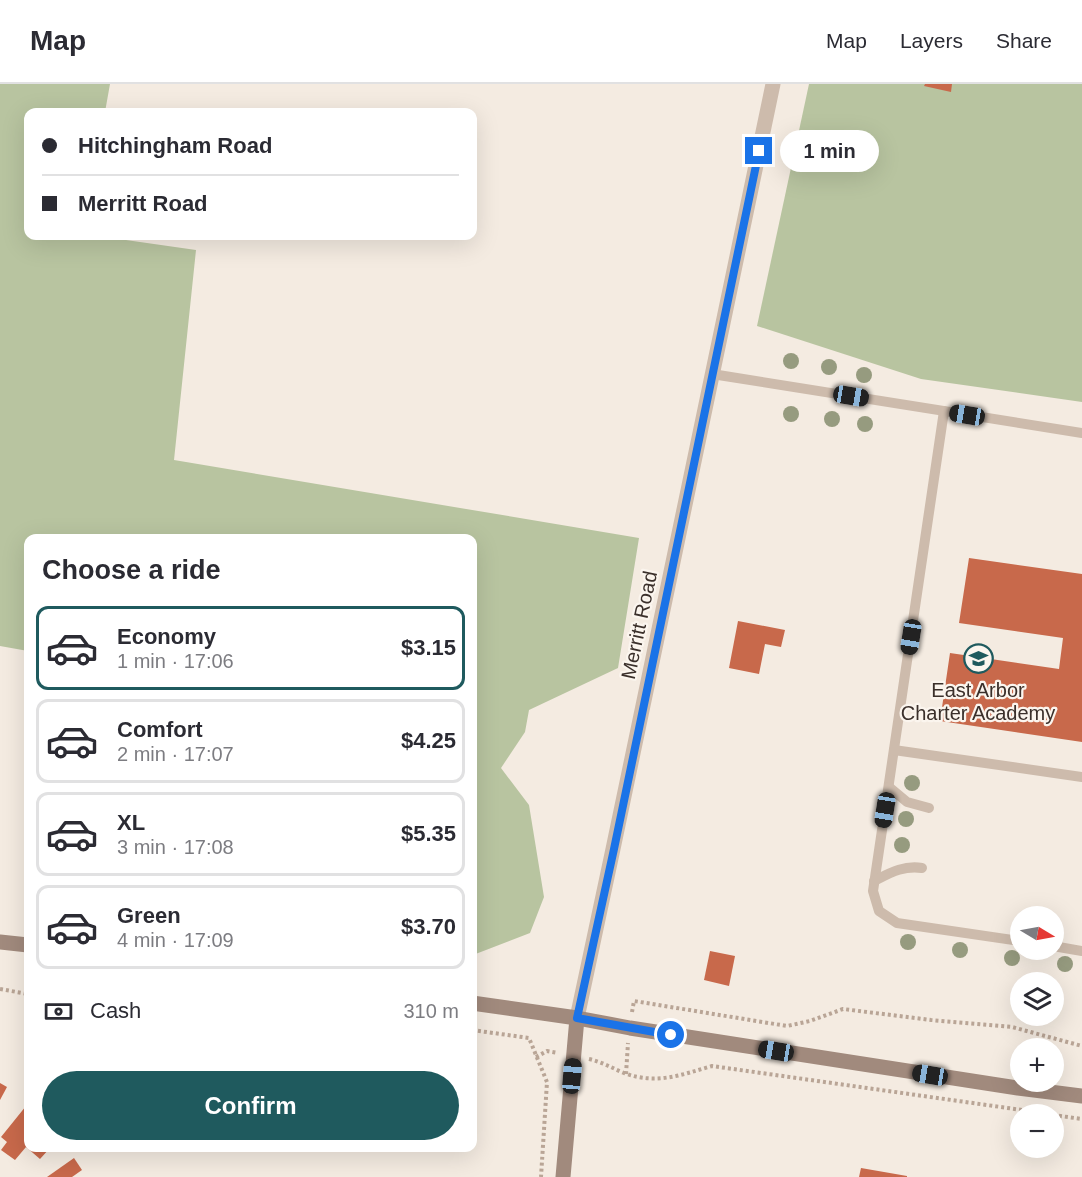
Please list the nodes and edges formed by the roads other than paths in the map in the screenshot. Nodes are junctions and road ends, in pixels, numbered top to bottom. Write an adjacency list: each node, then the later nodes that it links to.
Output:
1 (773, 84): 2 (street, Merritt Road)
2 (712, 374): 3 (lane); 17 (street, Merritt Road)
3 (944, 411): 4 (lane); 5 (lane)
4 (1082, 433)
5 (894, 750): 6 (lane); 7 (lane)
6 (1082, 777)
7 (889, 787): 8 (lane); 10 (lane)
8 (929, 808)
9 (922, 868): 10 (lane)
10 (874, 881): 11 (lane)
11 (1010, 940)
12 (0, 942): 13 (street)
13 (24, 945)
14 (1064, 948): 15 (lane)
15 (1082, 951)
16 (477, 1004): 17 (street)
17 (577, 1018): 18 (street); 19 (street, Merritt Road)
18 (1082, 1096)
19 (563, 1177)

